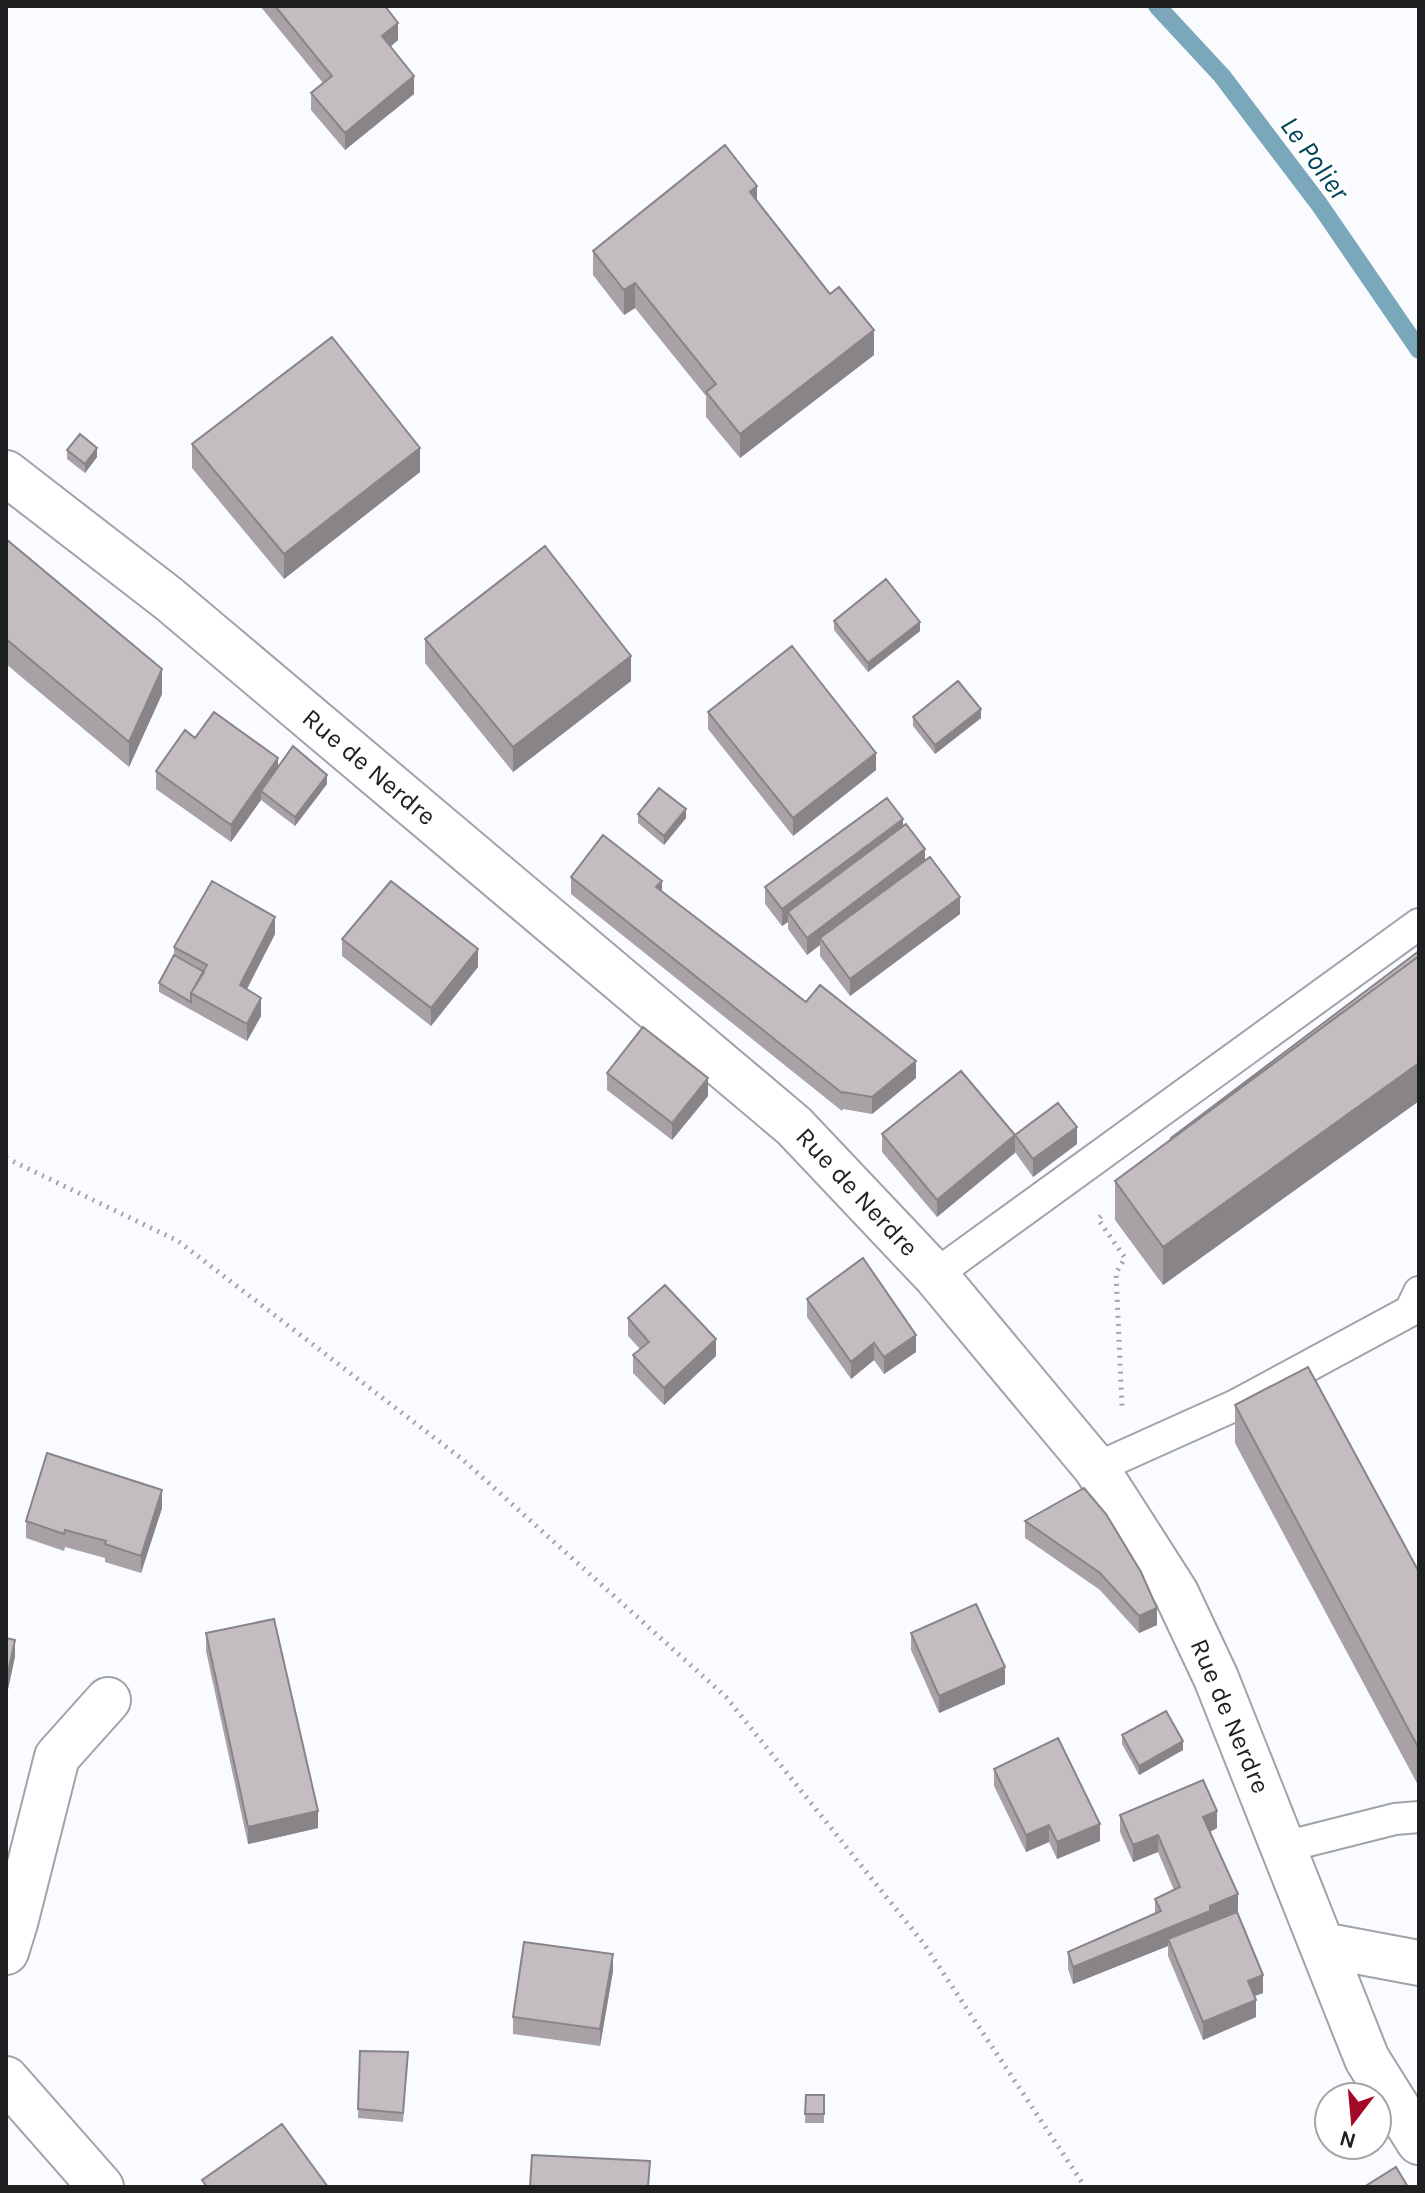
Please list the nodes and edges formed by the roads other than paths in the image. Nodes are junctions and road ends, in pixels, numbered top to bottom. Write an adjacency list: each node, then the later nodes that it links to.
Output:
1 (6, 473): 3 (street, Rue de Nerdre)
2 (1419, 924): 3 (lane)
3 (935, 1275): 5 (street, Rue de Nerdre)
4 (1419, 1292): 5 (lane)
5 (1110, 1461): 8 (street, Rue de Nerdre)
6 (108, 1700): 10 (street)
7 (1419, 1817): 8 (lane)
8 (1284, 1847): 9 (street, Rue de Nerdre)
9 (1323, 1945): 11 (street); 13 (street, Rue de Nerdre)
10 (6, 1952)
11 (1419, 1963)
12 (6, 2079): 14 (street)
13 (1419, 2142)
14 (101, 2187)

